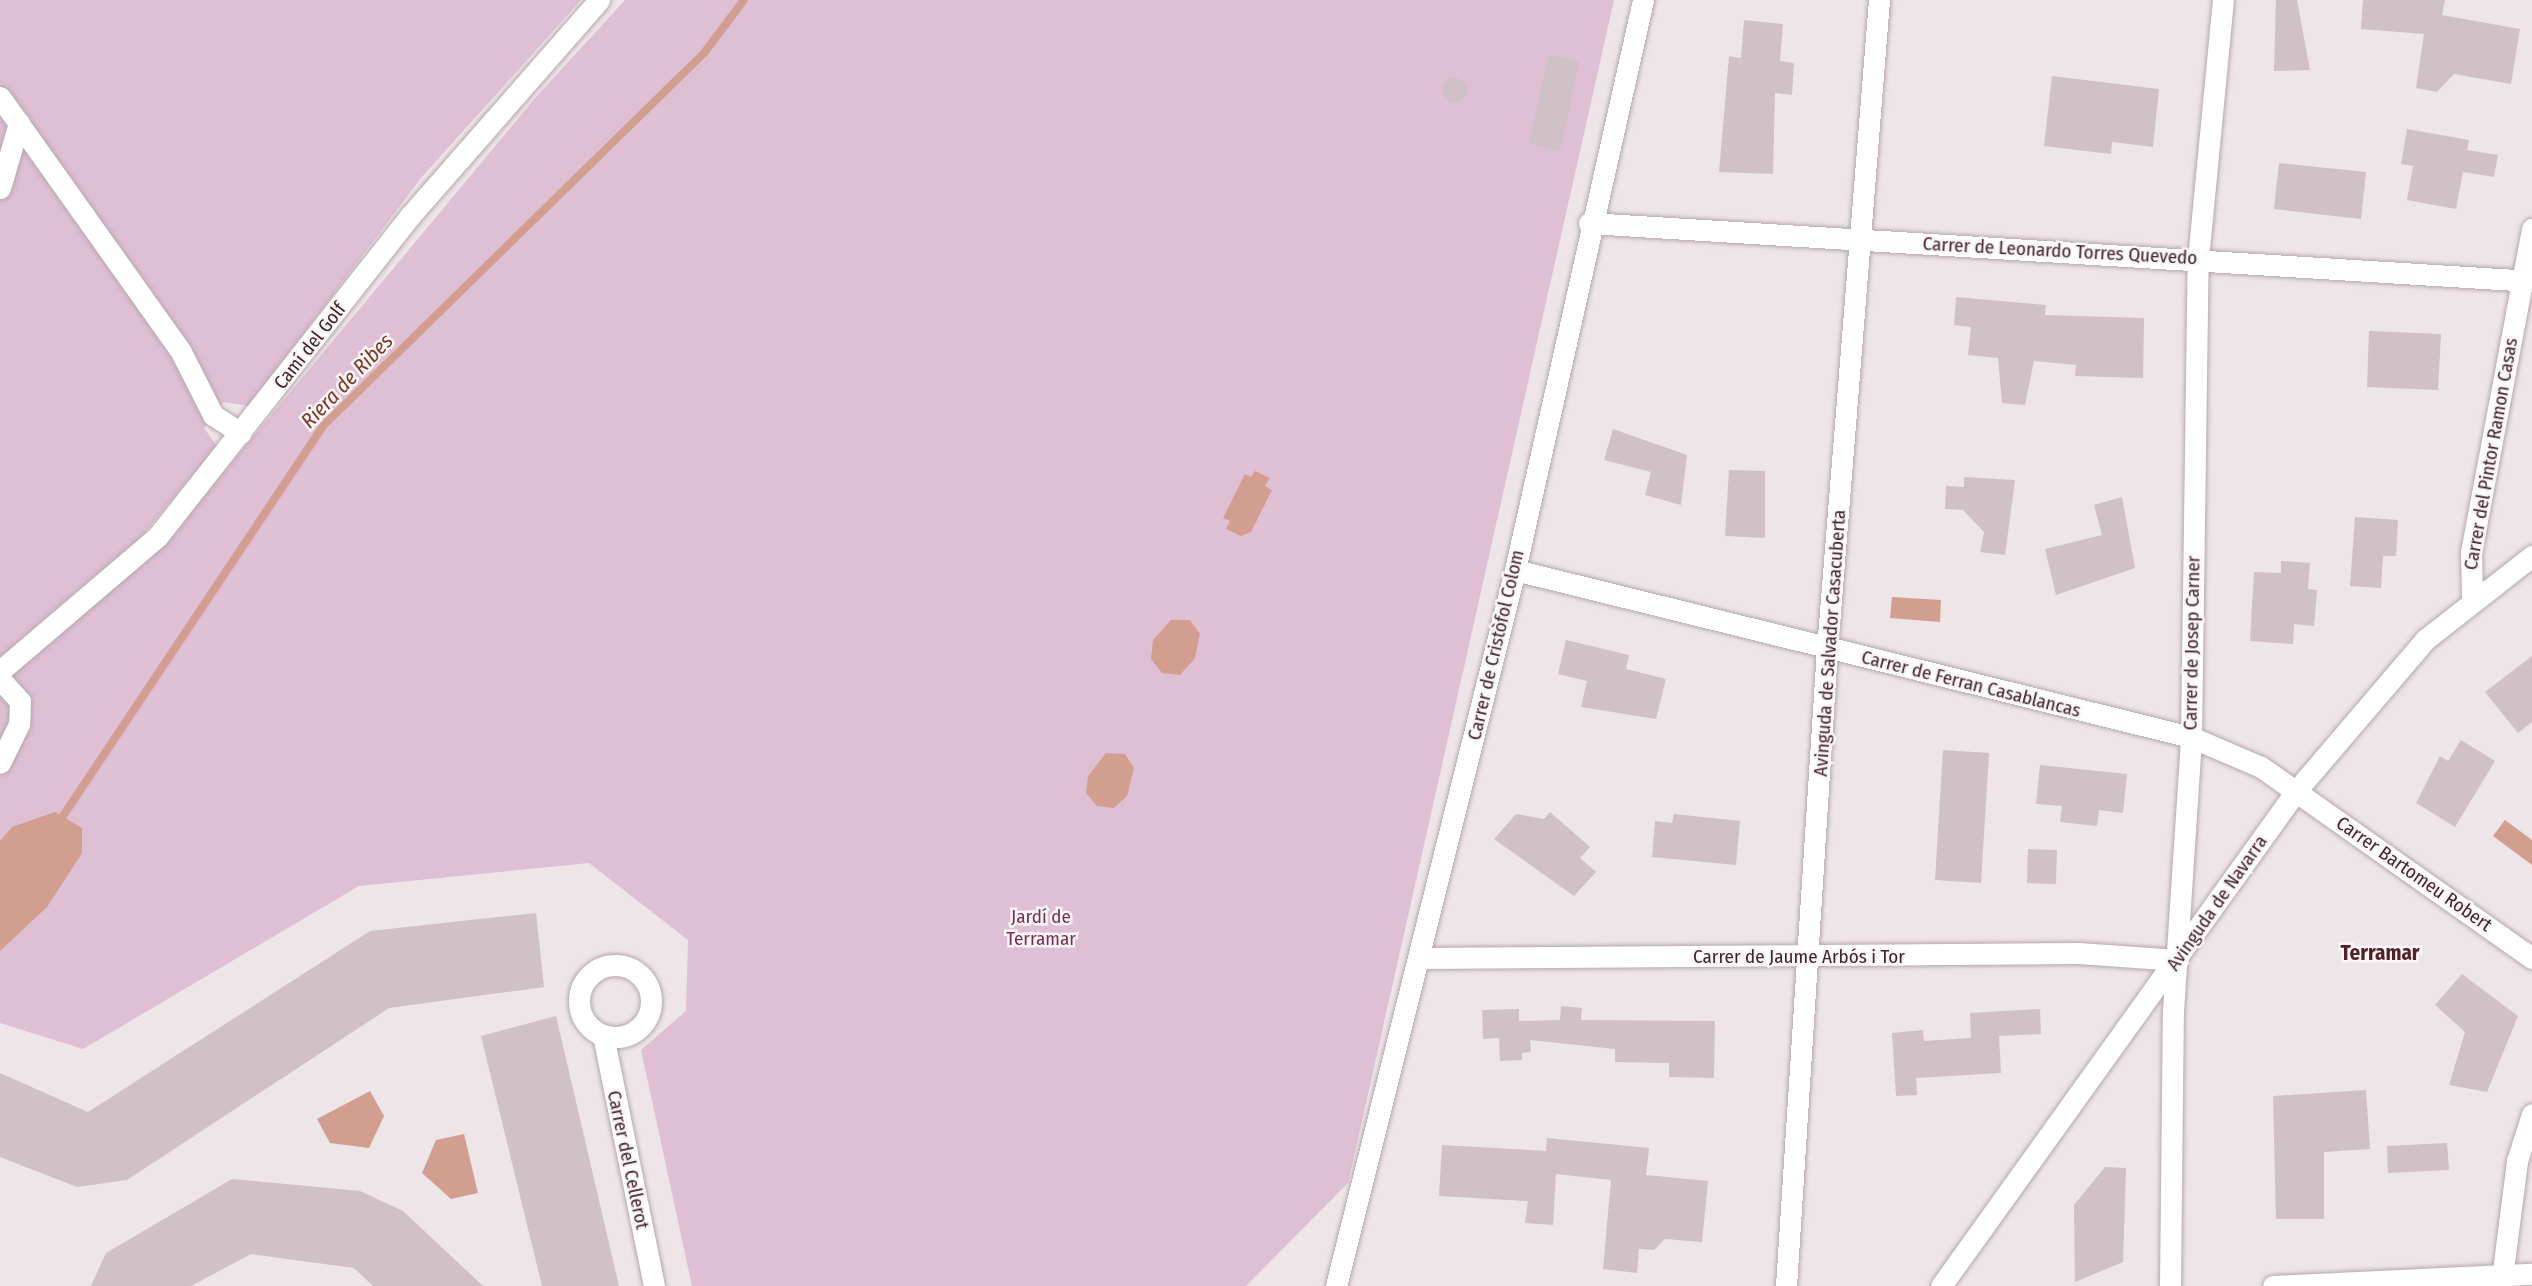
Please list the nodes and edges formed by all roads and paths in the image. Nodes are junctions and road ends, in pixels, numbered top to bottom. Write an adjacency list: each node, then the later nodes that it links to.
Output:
1 (599, 0): 13 (street, Camí del Golf)
2 (1643, 0): 8 (street, Carrer de Cristòfol Colom)
3 (1879, 0): 10 (street, Avinguda de Salvador Casacuberta)
4 (2222, 0): 11 (street, Carrer de Josep Carner)
5 (0, 97): 6 (street)
6 (19, 123): 7 (street); 13 (street)
7 (0, 188)
8 (1589, 223): 10 (street, Carrer de Leonardo Torres Quevedo); 15 (street, Carrer de Cristòfol Colom)
9 (2532, 229): 12 (street, Carrer del Pintor Ramon Casas)
10 (1864, 239): 11 (street, Carrer de Leonardo Torres Quevedo); 17 (street, Avinguda de Salvador Casacuberta)
11 (2198, 259): 12 (street, Carrer de Leonardo Torres Quevedo); 20 (street, Carrer de Josep Carner)
12 (2526, 281): 16 (street, Carrer del Pintor Ramon Casas)
13 (241, 433): 18 (street, Camí del Golf)
14 (2532, 555): 16 (street, Avinguda de Navarra)
15 (1515, 570): 17 (street, Carrer de Ferran Casablancas); 24 (street, Carrer de Cristòfol Colom)
16 (2472, 596): 22 (street, Avinguda de Navarra)
17 (1827, 649): 20 (street, Carrer de Ferran Casablancas); 23 (street, Avinguda de Salvador Casacuberta)
18 (0, 671)
19 (0, 679): 21 (street)
20 (2191, 737): 22 (street, Carrer de Ferran Casablancas); 26 (street, Carrer de Josep Carner)
21 (0, 763)
22 (2296, 790): 25 (street, Carrer Bartomeu Robert); 26 (street, Avinguda de Navarra)
23 (1810, 957): 24 (street, Carrer de Jaume Arbós i Tor); 26 (street, Carrer de Jaume Arbós i Tor); 33 (street, Avinguda de Salvador Casacuberta)
24 (1420, 958): 32 (street, Carrer de Cristòfol Colom)
25 (2532, 958)
26 (2178, 960): 34 (street, Avinguda de Navarra); 35 (street, Carrer de Josep Carner)
27 (603, 1035): 31 (street, Carrer del Cellerot)
28 (2532, 1114): 30 (street)
29 (2532, 1274): 30 (street)
30 (2501, 1281): 36 (street)
31 (654, 1286)
32 (1336, 1286)
33 (1786, 1286)
34 (1941, 1286)
35 (2171, 1286)
36 (2273, 1286)

